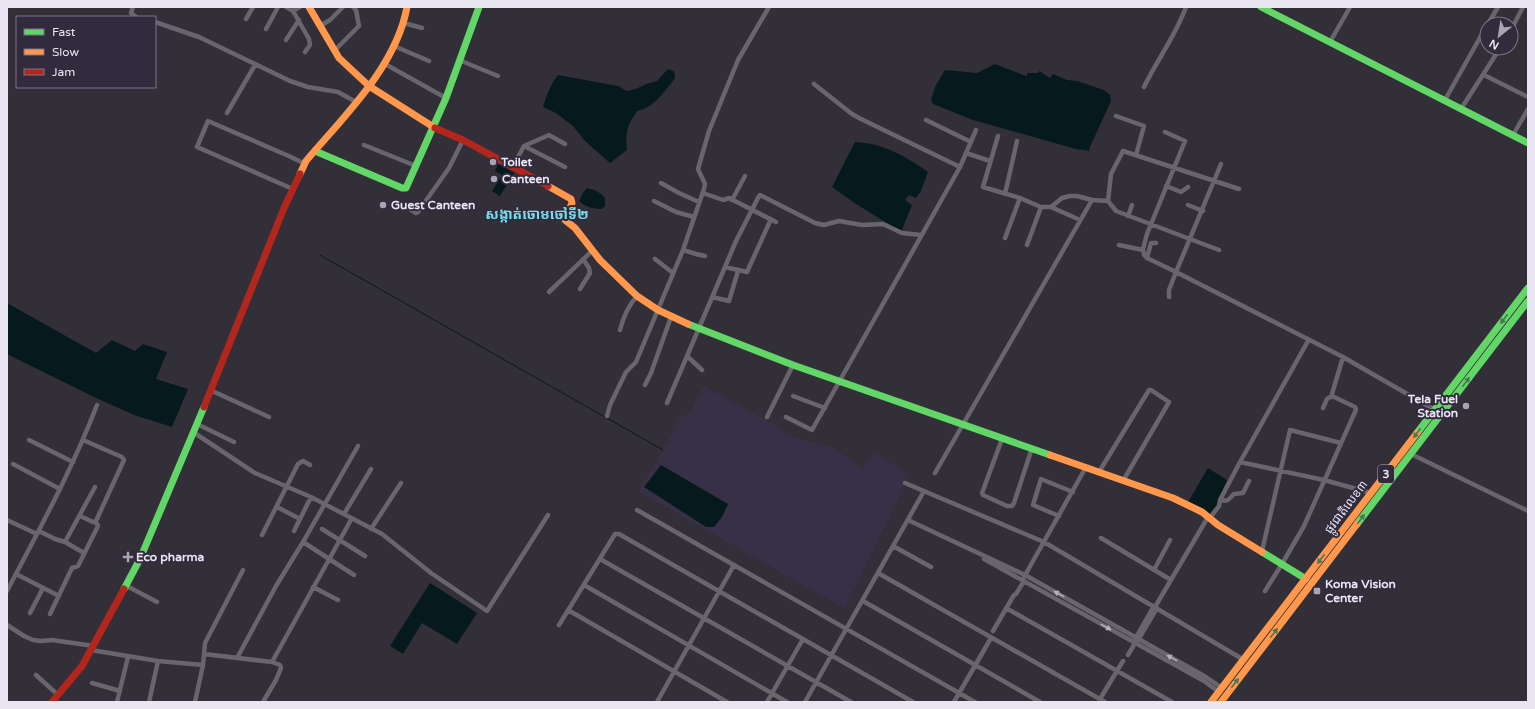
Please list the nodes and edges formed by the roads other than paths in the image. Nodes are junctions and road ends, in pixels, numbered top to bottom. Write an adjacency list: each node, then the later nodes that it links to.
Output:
1 (133, 7): 18 (street)
2 (253, 7): 21 (street)
3 (278, 7): 27 (street)
4 (286, 7): 17 (street)
5 (300, 7): 17 (street)
6 (310, 7): 25 (main road)
7 (344, 7): 25 (street)
8 (353, 7): 32 (street)
9 (407, 7): 24 (main road)
10 (478, 7): 35 (main road)
11 (769, 7): 83 (street)
12 (1186, 7): 43 (street)
13 (1261, 7): 30 (main road)
14 (1350, 7): 30 (street)
15 (1498, 7): 19 (street)
16 (1523, 7): 20 (street)
17 (293, 11): 22 (street)
18 (134, 16)
19 (1492, 16)
20 (1518, 16)
21 (246, 19)
22 (299, 20): 29 (street); 33 (street)
23 (156, 22): 38 (street)
24 (404, 23): 26 (street); 31 (main road)
25 (320, 26): 32 (main road)
26 (422, 28)
27 (266, 29)
28 (1479, 39): 46 (street)
29 (286, 40)
30 (1330, 42): 46 (main road)
31 (394, 46): 36 (street); 37 (main road)
32 (334, 51): 42 (main road)
33 (305, 52)
34 (1495, 56): 39 (street)
35 (459, 60): 40 (street); 45 (main road)
36 (429, 61)
37 (385, 64): 42 (main road); 45 (street)
38 (255, 65): 47 (street); 50 (street)
39 (1484, 75): 44 (street); 48 (street)
40 (498, 76)
41 (814, 84): 73 (street)
42 (369, 86): 47 (main road); 53 (main road)
43 (1144, 87)
44 (1528, 97)
45 (446, 98): 53 (main road)
46 (1445, 100): 48 (main road)
47 (356, 102): 65 (main road)
48 (1461, 109): 56 (main road)
49 (1528, 109): 56 (street)
50 (227, 113)
51 (1116, 116): 67 (street)
52 (926, 120): 60 (street)
53 (432, 127): 58 (main road); 71 (main road)
54 (976, 130): 60 (street)
55 (1165, 132): 74 (street)
56 (1513, 135): 61 (main road)
57 (998, 136): 68 (street)
58 (463, 140): 75 (main road); 95 (street)
59 (1017, 141): 84 (street)
60 (971, 142): 66 (street)
61 (1528, 143)
62 (565, 144): 64 (street)
63 (364, 145): 71 (street)
64 (524, 146): 72 (street); 75 (street)
65 (314, 151): 69 (main road); 71 (main road)
66 (966, 153): 68 (street); 73 (street)
67 (1136, 155): 74 (street); 89 (street)
68 (990, 161): 84 (street)
69 (305, 164): 81 (main road); 81 (street)
70 (1221, 164): 77 (street)
71 (416, 166)
72 (565, 167)
73 (960, 167): 104 (street)
74 (1174, 167): 77 (street); 79 (street)
75 (512, 168): 113 (main road)
76 (744, 176): 86 (street)
77 (1214, 180): 82 (street); 97 (street)
78 (662, 183): 90 (street)
79 (1166, 186): 80 (street); 103 (street)
80 (1188, 187)
81 (293, 189): 140 (main road)
82 (1239, 189)
83 (703, 193): 86 (street); 90 (street)
84 (1005, 194): 85 (street)
85 (1020, 198): 93 (street); 105 (street)
86 (732, 200): 96 (street)
87 (1092, 200): 89 (street); 94 (street); 101 (street)
88 (654, 201): 99 (street)
89 (1108, 201): 98 (street)
90 (699, 202): 99 (street)
91 (1132, 205): 98 (street)
92 (1188, 205): 97 (street)
93 (1042, 207): 94 (street); 108 (street)
94 (1051, 207): 101 (street)
95 (411, 210)
96 (752, 210): 100 (street); 104 (street); 118 (street)
97 (1202, 211): 106 (street)
98 (1128, 216): 103 (street)
99 (694, 217): 110 (street)
100 (771, 219): 102 (street); 119 (street)
101 (1080, 220): 153 (street)
102 (776, 222)
103 (1151, 224): 106 (street); 111 (street)
104 (921, 235): 138 (street)
105 (1005, 238)
106 (1190, 239): 112 (street); 120 (street)
107 (1156, 243): 115 (street)
108 (1027, 245)
109 (1119, 245): 111 (street)
110 (683, 250): 114 (street); 121 (street)
111 (1143, 250): 115 (street)
112 (1219, 250)
113 (592, 251): 116 (street); 125 (main road)
114 (705, 256)
115 (1147, 258): 120 (street)
116 (583, 259): 123 (street); 124 (street)
117 (655, 259): 121 (street)
118 (725, 267): 119 (street); 126 (street)
119 (738, 271): 126 (street)
120 (1176, 272): 127 (street); 133 (street)
121 (673, 273): 129 (street)
122 (1528, 288): 147 (main road, ផ្លូវជាតិលេខ៣ / 3, one-way to 147)
123 (580, 289)
124 (550, 292)
125 (637, 296): 129 (main road); 132 (street)
126 (712, 296): 131 (street)
127 (1169, 297)
128 (1528, 301): 162 (main road, ផ្លូវជាតិលេខ៣ / 3, one-way to 128)
129 (658, 310): 130 (main road); 148 (street)
130 (671, 317): 131 (main road); 139 (street)
131 (698, 329): 134 (street); 136 (main road)
132 (620, 330)
133 (1308, 340): 135 (street); 164 (street)
134 (687, 356): 137 (street); 143 (street)
135 (1343, 357): 142 (street); 147 (street)
136 (793, 365): 138 (main road); 150 (street)
137 (702, 370)
138 (840, 381): 145 (street); 153 (main road)
139 (646, 385)
140 (210, 390): 149 (street); 152 (main road)
141 (794, 396): 145 (street)
142 (1332, 396): 146 (street); 159 (street)
143 (667, 403)
144 (97, 405): 157 (street)
145 (825, 408): 151 (street)
146 (1323, 408)
147 (1435, 410): 182 (main road, ផ្លូវជាតិលេខ៣ / 3, one-way to 182)
148 (607, 416)
149 (269, 417)
150 (767, 417)
151 (786, 417)
152 (197, 424): 154 (main road); 158 (street)
153 (963, 425): 155 (main road); 171 (street)
154 (193, 432): 178 (street); 229 (main road)
155 (1002, 439): 161 (main road); 161 (street)
156 (29, 440): 163 (street)
157 (83, 440): 163 (street); 198 (street)
158 (234, 442)
159 (1341, 443): 169 (street); 173 (street)
160 (358, 446): 185 (street)
161 (1032, 448): 167 (main road)
162 (1411, 454): 188 (street); 263 (main road, ផ្លូវជាតិលេខ៣ / 3, one-way to 162)
163 (73, 462): 179 (street)
164 (1240, 462): 169 (street); 184 (street)
165 (13, 464): 179 (street)
166 (310, 465): 178 (street)
167 (1086, 467): 170 (main road); 181 (street)
168 (371, 469): 189 (street)
169 (1280, 471): 173 (street); 212 (street)
170 (1099, 472): 172 (main road); 172 (street)
171 (935, 473)
172 (1123, 480): 194 (main road)
173 (1324, 480): 182 (street); 217 (street)
174 (1249, 481): 184 (street)
175 (401, 483): 200 (street)
176 (905, 483): 180 (street)
177 (95, 487): 191 (street)
178 (287, 487): 183 (street); 186 (street)
179 (60, 489): 202 (street)
180 (924, 491): 197 (street); 210 (street)
181 (1073, 492): 192 (street); 192 (street)
182 (1371, 494): 226 (main road, ផ្លូវជាតិលេខ៣ / 3, one-way to 226)
183 (311, 497): 185 (street); 195 (street)
184 (1220, 500): 194 (street)
185 (325, 504): 189 (street); 209 (street)
186 (277, 507): 195 (street); 203 (street)
187 (637, 510): 218 (street)
188 (1528, 511)
189 (344, 514): 193 (street)
190 (548, 515): 200 (street)
191 (80, 516): 198 (street); 208 (street)
192 (1059, 516): 210 (street)
193 (352, 518): 200 (street); 205 (street)
194 (1209, 518): 212 (main road); 227 (street)
195 (300, 519): 201 (street)
196 (7, 520): 202 (street)
197 (908, 520): 206 (street); 211 (street)
198 (95, 522): 213 (street)
199 (322, 529): 205 (street)
200 (371, 529)
201 (294, 531)
202 (38, 532): 208 (street); 223 (street)
203 (262, 535)
204 (1101, 538): 221 (street)
205 (340, 540): 214 (street); 215 (street)
206 (950, 540): 225 (street); 228 (street)
207 (1170, 540): 221 (street)
208 (65, 542): 213 (street)
209 (303, 542): 215 (street); 259 (street)
210 (1045, 543): 225 (street); 240 (street)
211 (893, 546): 219 (street); 222 (street)
212 (1262, 551): 217 (main road)
213 (84, 552): 236 (street)
214 (365, 556)
215 (329, 559): 224 (street); 231 (street)
216 (600, 559): 230 (street); 235 (street); 245 (street)
217 (1282, 564): 226 (main road); 234 (street)
218 (734, 565): 235 (street); 248 (street)
219 (931, 567)
220 (243, 570): 255 (street)
221 (1154, 570): 227 (street)
222 (878, 573): 238 (street); 250 (street)
223 (16, 574): 232 (street); 233 (street)
224 (354, 574)
225 (1027, 576): 228 (street); 252 (street, one-way to 225)
226 (1306, 579): 263 (main road, ផ្លូវជាតិលេខ៣ / 3)
227 (1171, 580): 240 (street)
228 (1024, 581): 241 (street); 252 (street, one-way to 252)
229 (125, 585): 239 (street); 254 (main road)
230 (584, 585): 242 (street); 253 (street)
231 (313, 587): 237 (street); 262 (street)
232 (43, 588): 236 (street); 243 (street)
233 (7, 591)
234 (1265, 591)
235 (720, 592): 245 (street); 251 (street)
236 (59, 596): 244 (street)
237 (338, 600)
238 (863, 601): 248 (street); 265 (street)
239 (157, 602)
240 (1155, 607): 252 (street); 263 (street)
241 (1006, 608): 249 (street); 267 (street)
242 (568, 610): 247 (street); 268 (street)
243 (30, 613)
244 (50, 614)
245 (704, 618): 253 (street); 266 (street)
246 (7, 625): 254 (street)
247 (559, 625)
248 (847, 629): 257 (street); 275 (street)
249 (993, 631)
250 (991, 638): 265 (street); 278 (street)
251 (803, 639): 257 (street); 266 (street)
252 (1136, 641): 256 (street); 272 (street)
253 (689, 646): 268 (street); 274 (street)
254 (92, 648): 258 (street); 276 (main road)
255 (204, 654): 259 (street); 264 (street)
256 (1128, 655)
257 (831, 656): 270 (street); 289 (street)
258 (128, 657): 260 (street); 273 (street)
259 (236, 658): 262 (street)
260 (158, 661): 264 (street); 281 (street)
261 (1123, 661): 267 (street)
262 (272, 662): 283 (street)
263 (1247, 662): 272 (main road, ផ្លូវជាតិលេខ៣ / 3); 295 (main road, ផ្លូវជាតិលេខ៣ / 3, one-way to 263)
264 (203, 665): 282 (street)
265 (975, 665): 275 (street); 292 (street)
266 (788, 666): 270 (street); 274 (street)
267 (1118, 670): 278 (street); 293 (street)
268 (674, 671): 277 (street); 284 (street)
269 (36, 675): 276 (street)
270 (816, 682): 287 (street); 288 (street)
271 (92, 683): 273 (street)
272 (1220, 690): 294 (main road, ផ្លូវជាតិលេខ៣ / 3)
273 (120, 691): 280 (street)
274 (772, 693): 285 (street); 286 (street)
275 (959, 693): 290 (street); 291 (street)
276 (58, 695): 279 (main road)
277 (659, 701)
278 (1102, 701)
279 (52, 702)
280 (117, 702)
281 (149, 702)
282 (195, 702)
283 (263, 702)
284 (727, 702)
285 (767, 702)
286 (787, 702)
287 (805, 702)
288 (851, 702)
289 (914, 702)
290 (954, 702)
291 (975, 702)
292 (1040, 702)
293 (1172, 702)
294 (1211, 702)
295 (1220, 702)

